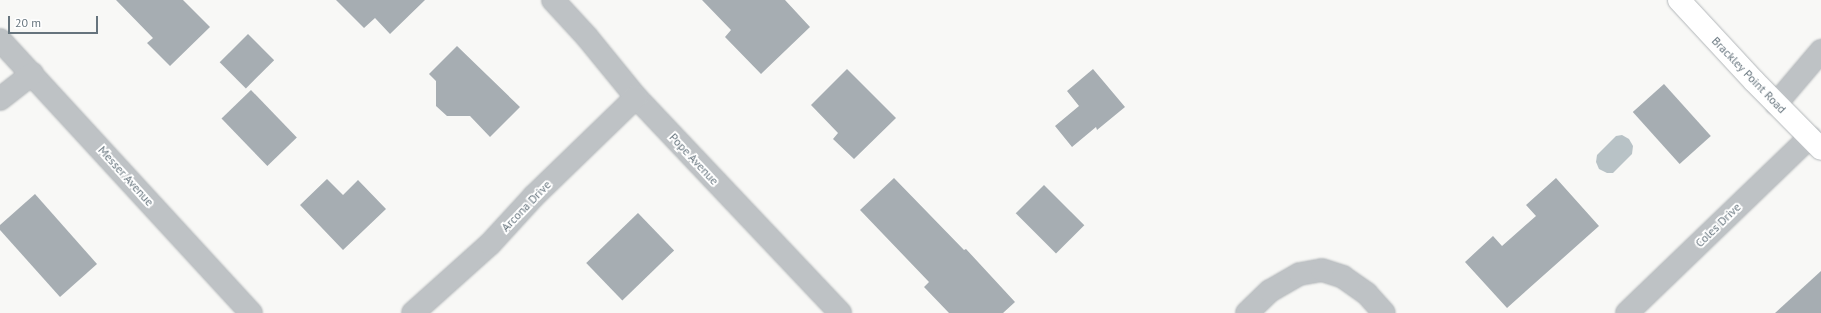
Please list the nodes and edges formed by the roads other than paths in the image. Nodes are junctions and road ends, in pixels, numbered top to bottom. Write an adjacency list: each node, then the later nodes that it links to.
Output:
1 (553, 0): 6 (street, Pope Avenue)
2 (1679, 0): 8 (main road, Brackley Point Road)
3 (0, 40): 5 (street, Messer Avenue)
4 (1821, 51): 8 (street)
5 (32, 74): 7 (street); 10 (street, Messer Avenue)
6 (636, 97): 11 (street, Arcona Drive); 12 (street, Pope Avenue)
7 (0, 99)
8 (1776, 104): 9 (main road, Brackley Point Road)
9 (1816, 143): 15 (street, Coles Drive)
10 (251, 313)
11 (413, 313)
12 (840, 313)
13 (1246, 313): 14 (street)
14 (1384, 313)
15 (1627, 313)

